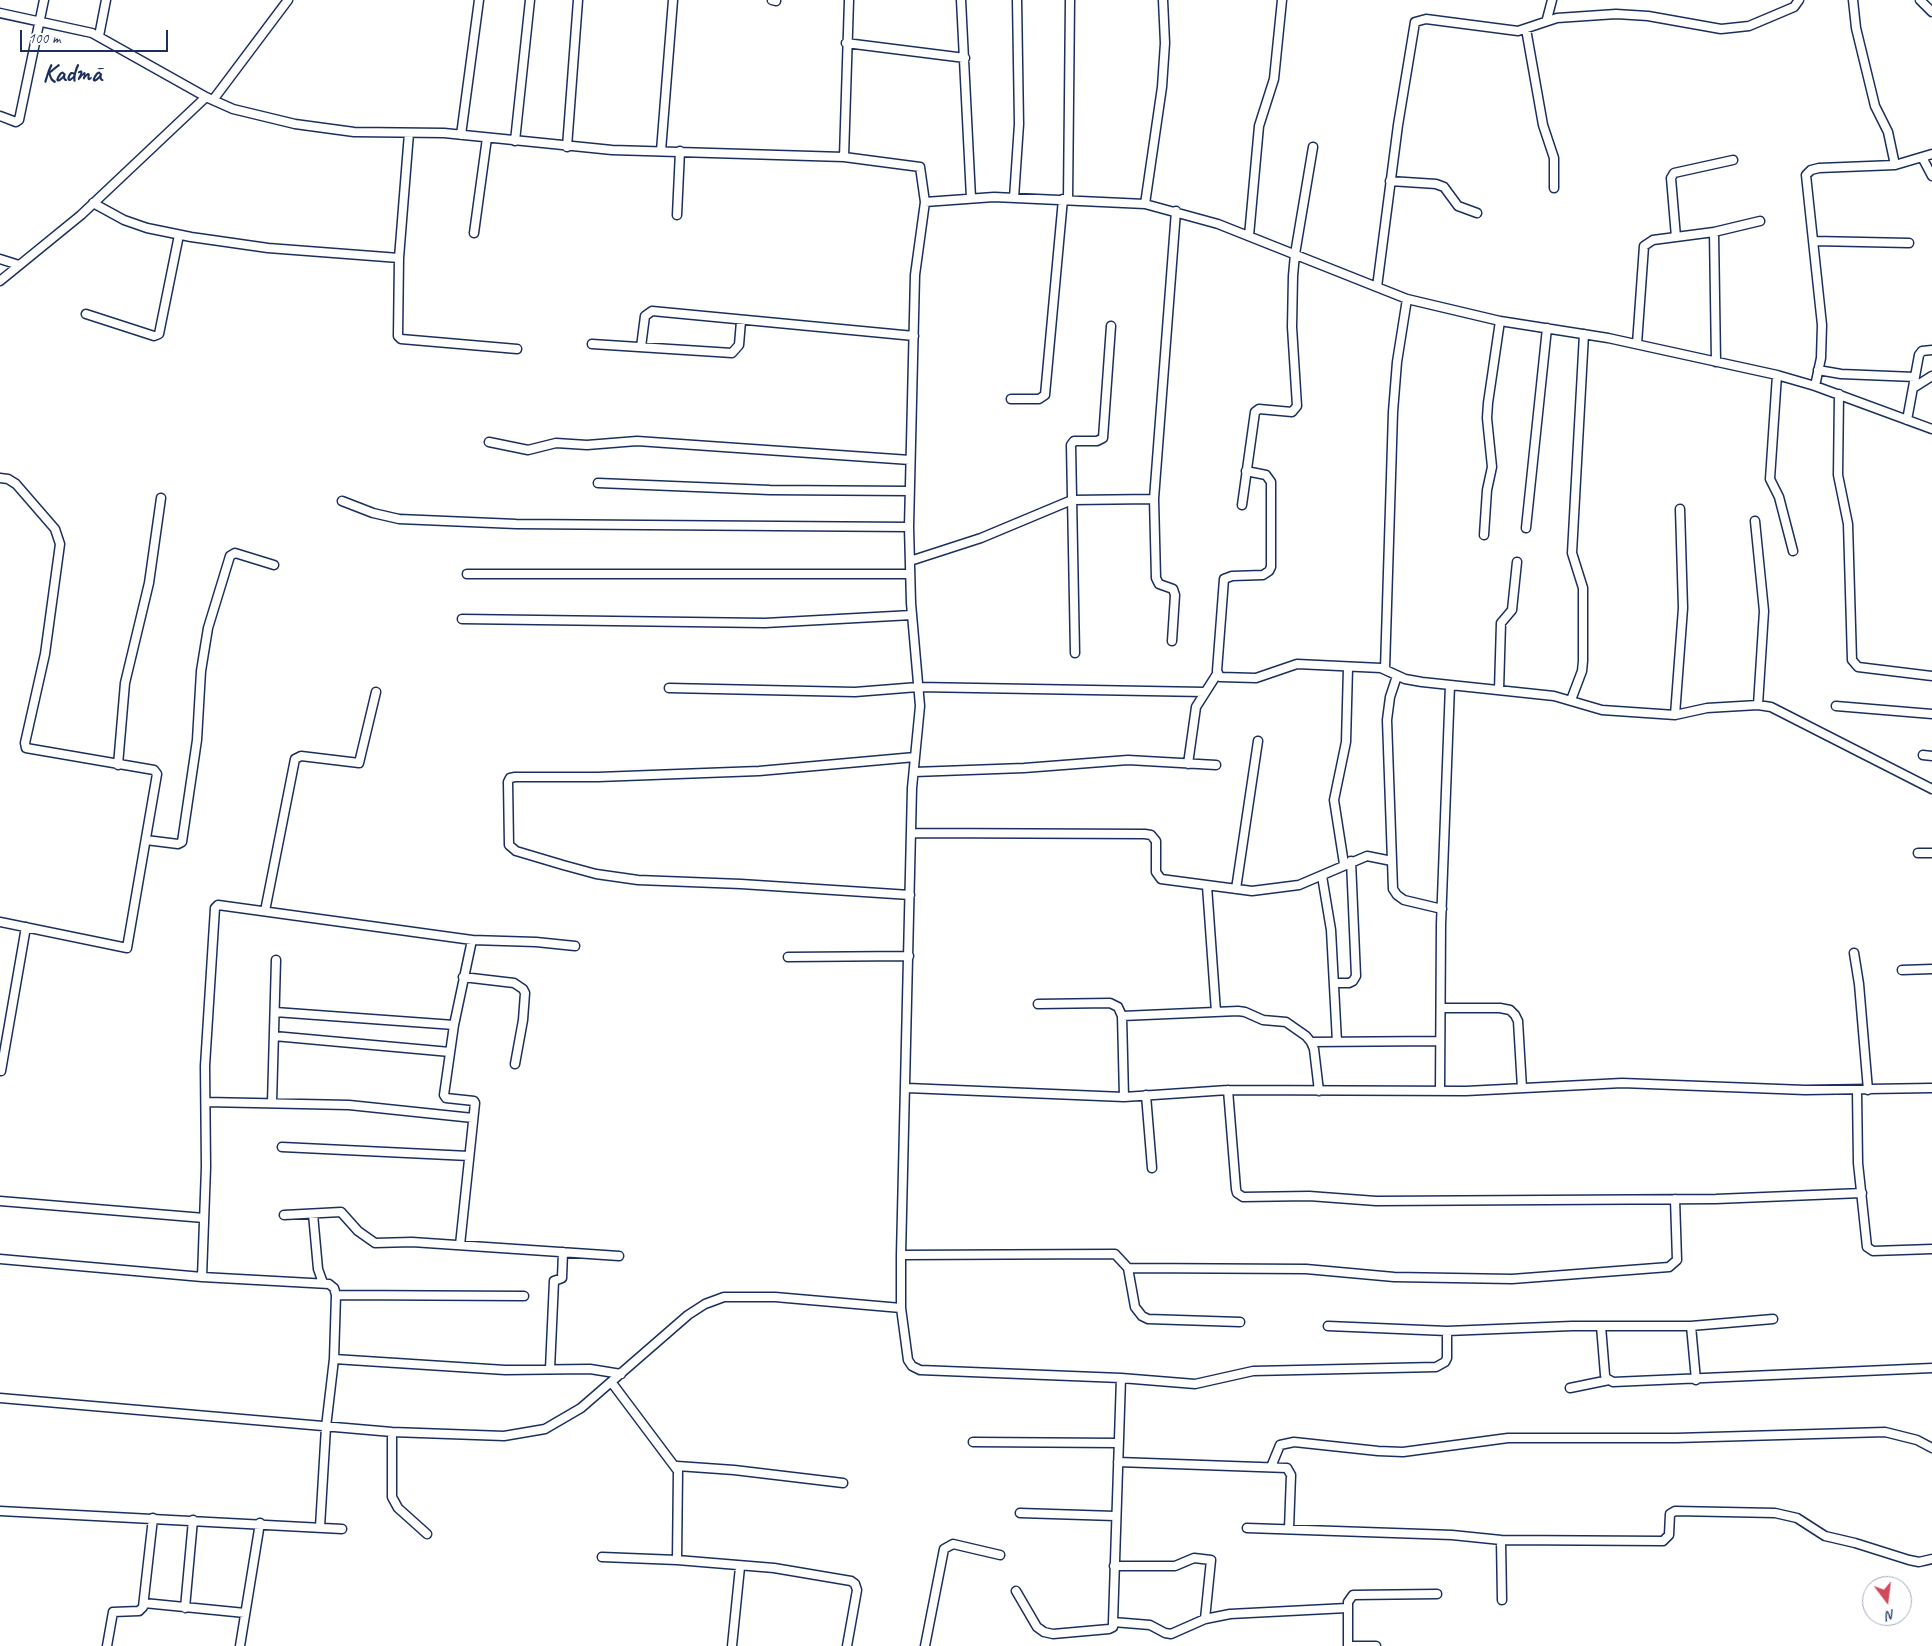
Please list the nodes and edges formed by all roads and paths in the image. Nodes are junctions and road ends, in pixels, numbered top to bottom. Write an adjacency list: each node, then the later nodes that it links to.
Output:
1 (44, 0): 21 (street)
2 (106, 0): 23 (street)
3 (288, 0): 26 (street)
4 (479, 0): 29 (street)
5 (530, 0): 31 (street)
6 (578, 0): 32 (street)
7 (673, 0): 34 (street)
8 (849, 0): 24 (street)
9 (961, 0): 25 (street)
10 (1016, 0): 45 (street)
11 (1070, 0): 46 (street)
12 (1163, 0): 49 (street)
13 (1282, 0): 57 (street)
14 (1552, 0): 20 (street)
15 (1799, 0): 20 (street)
16 (1853, 0): 40 (street)
17 (1920, 0): 18 (street)
18 (1932, 12)
19 (0, 13): 21 (street)
20 (1548, 19): 22 (street)
21 (41, 21): 23 (street); 27 (street)
22 (1526, 29): 42 (street); 43 (street)
23 (99, 36): 26 (street)
24 (846, 43): 25 (street); 37 (street)
25 (965, 58): 44 (street)
26 (210, 99): 28 (street); 48 (street)
27 (0, 116)
28 (409, 132): 29 (street); 62 (street)
29 (461, 135): 30 (street)
30 (487, 138): 31 (street); 55 (street)
31 (515, 141): 32 (street)
32 (567, 147): 34 (street)
33 (1313, 147): 61 (street)
34 (661, 151): 35 (street)
35 (680, 151): 37 (street); 52 (street)
36 (1932, 154): 38 (street)
37 (844, 157): 47 (street)
38 (1922, 159): 40 (street); 41 (street)
39 (1733, 160): 58 (street)
40 (1895, 166): 59 (street)
41 (1932, 176)
42 (1390, 181): 51 (street); 66 (street)
43 (1554, 188)
44 (971, 198): 45 (street); 47 (street)
45 (1014, 198): 46 (street)
46 (1065, 200): 49 (street); 88 (street)
47 (925, 202): 74 (street)
48 (92, 203): 56 (street); 64 (street)
49 (1145, 204): 50 (street)
50 (1176, 211): 57 (street); 98 (street)
51 (1477, 213)
52 (677, 215)
53 (1760, 221): 54 (street)
54 (1714, 232): 58 (street); 80 (street)
55 (474, 233)
56 (179, 234): 62 (street); 68 (street)
57 (1249, 236): 61 (street)
58 (1676, 237): 76 (street)
59 (1814, 241): 60 (street); 81 (street)
60 (1909, 242)
61 (1295, 254): 66 (street); 93 (street)
62 (399, 258): 78 (street)
63 (0, 259): 64 (street)
64 (19, 265): 65 (street)
65 (0, 281)
66 (1377, 287): 67 (street)
67 (1407, 299): 70 (street); 118 (street)
68 (86, 314)
69 (741, 321): 74 (street); 77 (street); 77 (street)
70 (1500, 321): 72 (street); 106 (street)
71 (1111, 326): 99 (street)
72 (1547, 328): 73 (street); 105 (street)
73 (1584, 334): 76 (street); 128 (street)
74 (914, 336): 92 (street)
75 (592, 344): 77 (street)
76 (1637, 344): 80 (street)
77 (641, 347)
78 (517, 348)
79 (1932, 350): 84 (street)
80 (1716, 362): 82 (street)
81 (1818, 370): 84 (street); 85 (street)
82 (1777, 375): 85 (street); 107 (street)
83 (1932, 376): 86 (street)
84 (1915, 377): 86 (street)
85 (1815, 386): 87 (street)
86 (1913, 388): 89 (street)
87 (1839, 394): 89 (street); 121 (street)
88 (1011, 399)
89 (1907, 420): 90 (street)
90 (1932, 430)
91 (489, 442): 92 (street)
92 (910, 460): 96 (street)
93 (1246, 470): 101 (street); 119 (street)
94 (0, 478): 138 (street)
95 (598, 483): 96 (street)
96 (909, 491): 104 (street)
97 (161, 498): 138 (street)
98 (1154, 499): 99 (street); 115 (street)
99 (1072, 500): 108 (street); 116 (street)
100 (342, 501): 104 (street)
101 (1242, 505)
102 (1680, 509): 132 (street)
103 (1755, 521): 129 (street)
104 (909, 527): 108 (street)
105 (1526, 528)
106 (1484, 535)
107 (1793, 551)
108 (910, 561): 112 (street)
109 (1517, 562): 125 (street)
110 (274, 565): 143 (street)
111 (467, 574): 112 (street)
112 (910, 574): 113 (street)
113 (912, 615): 114 (street); 123 (street)
114 (462, 619)
115 (1172, 641)
116 (1075, 653)
117 (1348, 668): 118 (street); 119 (street); 147 (street)
118 (1385, 669): 120 (street)
119 (1218, 674): 127 (street)
120 (1397, 676): 122 (street); 146 (street)
121 (1932, 676)
122 (1450, 685): 125 (street); 152 (street)
123 (918, 687): 124 (street); 127 (street); 136 (street)
124 (669, 688)
125 (1499, 690): 128 (street)
126 (376, 692): 153 (street)
127 (1205, 692): 137 (street)
128 (1572, 700): 132 (street)
129 (1758, 705): 132 (street); 141 (street)
130 (1836, 706): 131 (street)
131 (1932, 714)
132 (1675, 715)
133 (1258, 741): 150 (street)
134 (1923, 755): 135 (street)
135 (1932, 756)
136 (915, 757): 140 (street); 151 (street)
137 (1188, 764): 139 (street); 140 (street)
138 (118, 765): 143 (street)
139 (1216, 765)
140 (914, 772): 142 (street)
141 (1932, 789)
142 (911, 833): 149 (street); 151 (street)
143 (146, 840): 155 (street)
144 (1918, 853): 145 (street)
145 (1932, 853)
146 (1392, 861): 147 (street); 152 (street)
147 (1347, 863): 148 (street); 165 (street)
148 (1322, 876): 150 (street); 165 (street)
149 (1207, 886): 150 (street); 169 (street)
150 (1236, 889)
151 (910, 895): 159 (street)
152 (1442, 909): 167 (street)
153 (265, 911): 156 (street); 189 (street)
154 (0, 922): 155 (street)
155 (26, 927): 178 (street)
156 (472, 940): 157 (street); 164 (street)
157 (574, 946)
158 (1854, 953): 183 (street)
159 (909, 956): 160 (street); 179 (street)
160 (788, 957)
161 (276, 960): 168 (street)
162 (1932, 969): 163 (street)
163 (1902, 970)
164 (463, 977): 171 (street); 177 (street)
165 (1334, 983): 174 (street)
166 (1038, 1004): 170 (street)
167 (1441, 1008): 175 (street); 180 (street)
168 (275, 1012): 171 (street); 172 (street)
169 (1216, 1012): 170 (street); 173 (street)
170 (1122, 1016): 188 (street)
171 (454, 1025): 176 (street)
172 (274, 1036): 176 (street); 190 (street)
173 (1311, 1042): 174 (street); 184 (street)
174 (1336, 1042): 175 (street)
175 (1440, 1042): 185 (street)
176 (450, 1052): 191 (street)
177 (515, 1064)
178 (1, 1071)
179 (907, 1088): 188 (street); 204 (street)
180 (1522, 1088): 185 (street); 186 (street)
181 (1932, 1088): 183 (street)
182 (1228, 1090): 184 (street); 187 (street); 196 (street)
183 (1868, 1090): 186 (street)
184 (1319, 1091): 185 (street)
185 (1440, 1091)
186 (1857, 1091): 195 (street)
187 (1146, 1095): 188 (street); 194 (street)
188 (1124, 1097)
189 (206, 1102): 190 (street); 200 (street)
190 (272, 1103): 191 (street)
191 (473, 1118): 193 (street)
192 (282, 1147): 193 (street)
193 (469, 1156): 201 (street)
194 (1152, 1168)
195 (1862, 1193): 196 (street); 202 (street)
196 (1675, 1199): 207 (street)
197 (0, 1201): 200 (street)
198 (313, 1214): 199 (street); 201 (street); 209 (street)
199 (284, 1215)
200 (204, 1218): 208 (street)
201 (460, 1245): 203 (street)
202 (1932, 1249)
203 (563, 1252): 205 (street); 221 (street)
204 (901, 1255): 207 (street); 212 (street)
205 (619, 1256)
206 (0, 1259): 208 (street)
207 (1128, 1268): 214 (street)
208 (202, 1277): 209 (street)
209 (322, 1283): 210 (street)
210 (336, 1295): 211 (street); 219 (street)
211 (524, 1296)
212 (901, 1308): 222 (street); 223 (street)
213 (1773, 1319): 217 (street)
214 (1240, 1322)
215 (1328, 1326): 218 (street)
216 (1601, 1326): 217 (street); 218 (street); 224 (street)
217 (1691, 1326): 225 (street)
218 (1447, 1332): 223 (street)
219 (334, 1359): 221 (street); 229 (street)
220 (1932, 1368): 225 (street)
221 (550, 1369): 222 (street)
222 (621, 1374): 226 (street)
223 (1121, 1378): 232 (street)
224 (1609, 1380): 225 (street); 227 (street)
225 (1696, 1380)
226 (612, 1383): 230 (street); 235 (street)
227 (1570, 1388)
228 (0, 1398): 229 (street)
229 (326, 1427): 230 (street); 244 (street)
230 (392, 1432): 248 (street)
231 (973, 1442): 232 (street)
232 (1119, 1443): 234 (street)
233 (1932, 1448): 236 (street)
234 (1118, 1462): 236 (street); 240 (street)
235 (677, 1466): 237 (street); 253 (street)
236 (1271, 1467): 247 (street)
237 (843, 1483)
238 (0, 1511): 241 (street)
239 (1020, 1513): 240 (street)
240 (1115, 1516): 254 (street)
241 (153, 1518): 242 (street); 259 (street)
242 (193, 1520): 243 (street); 260 (street)
243 (260, 1523): 244 (street); 262 (street)
244 (320, 1527): 246 (street)
245 (1247, 1528): 247 (street)
246 (342, 1529)
247 (1289, 1529): 249 (street)
248 (427, 1534)
249 (1501, 1540): 252 (street); 258 (street)
250 (1000, 1555): 269 (street)
251 (602, 1557): 253 (street)
252 (1932, 1559)
253 (677, 1560): 255 (street)
254 (1114, 1566): 263 (street); 264 (street)
255 (740, 1567): 267 (street); 268 (street)
256 (1016, 1591): 264 (street)
257 (1437, 1594): 261 (street)
258 (1502, 1600)
259 (144, 1604): 260 (street); 265 (street)
260 (186, 1608): 262 (street)
261 (1347, 1608): 263 (street); 270 (street)
262 (245, 1614): 266 (street)
263 (1205, 1619): 264 (street)
264 (1113, 1622)
265 (107, 1646)
266 (240, 1646)
267 (732, 1646)
268 (847, 1646)
269 (925, 1646)
270 (1348, 1646): 271 (street)
271 (1376, 1646)

